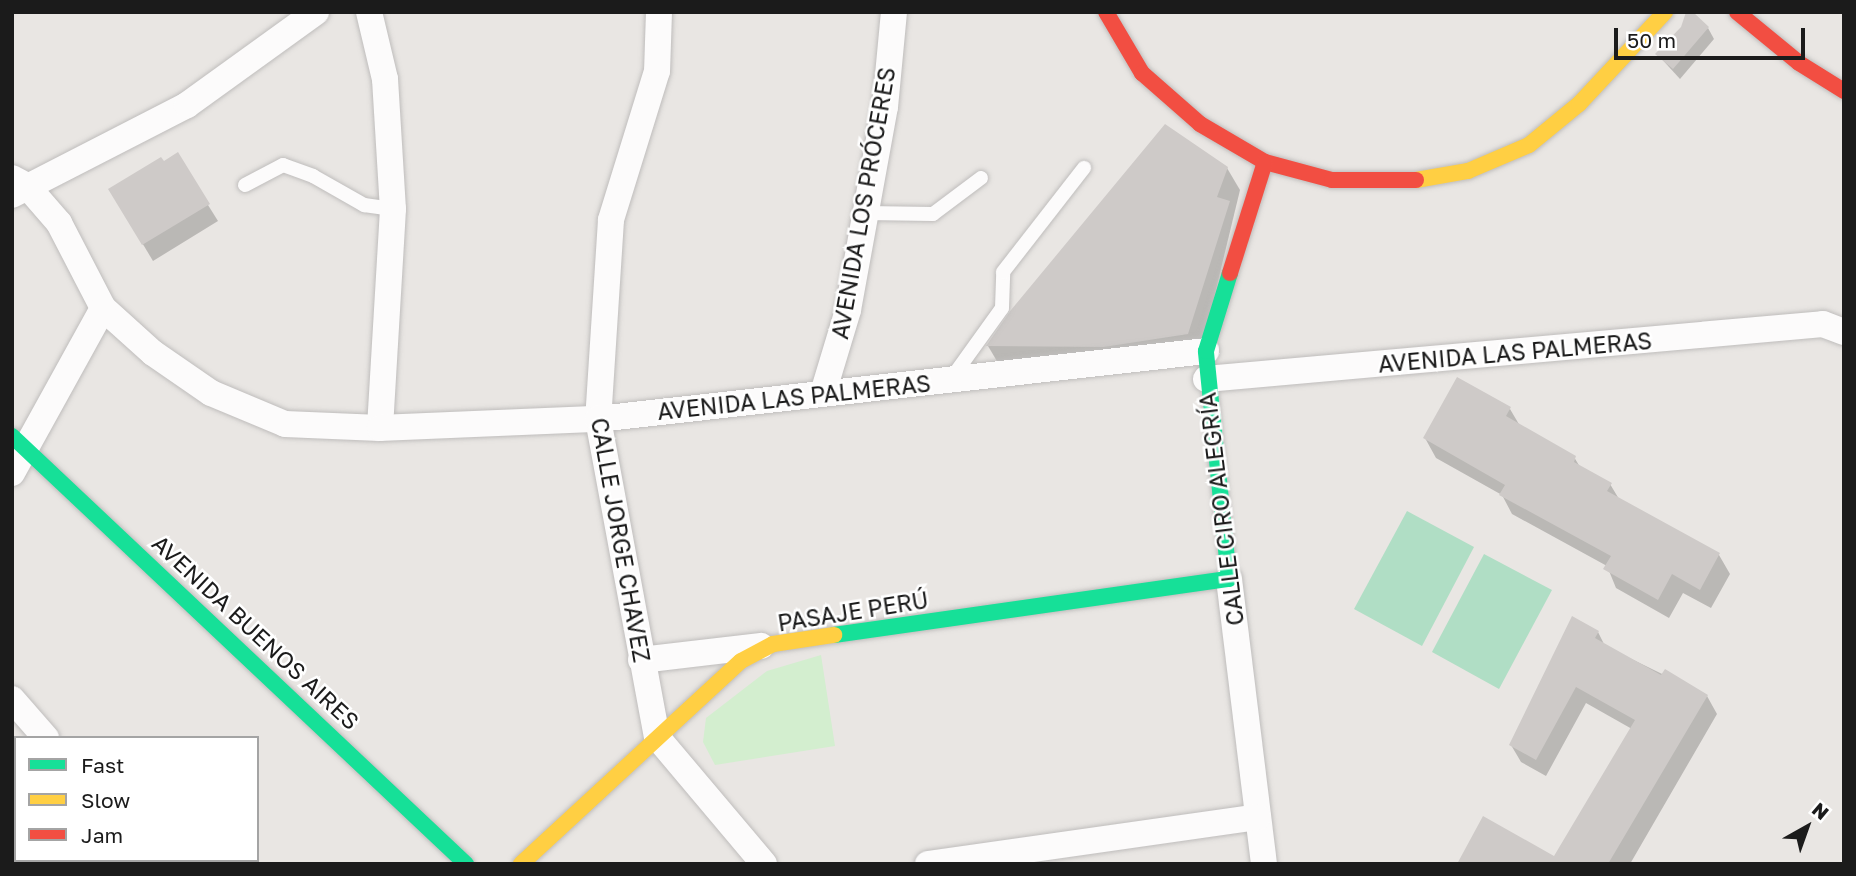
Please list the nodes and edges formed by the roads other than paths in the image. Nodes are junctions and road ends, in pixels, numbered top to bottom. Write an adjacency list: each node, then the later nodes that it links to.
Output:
1 (316, 12): 13 (street)
2 (369, 12): 14 (street)
3 (659, 12): 22 (street, CALLE JORGE CHAVEZ)
4 (894, 12): 15 (street, AVENIDA LOS PRÓCERES)
5 (1106, 12): 9 (street)
6 (1665, 12): 9 (street)
7 (1737, 12): 8 (street)
8 (1844, 92)
9 (1265, 162): 18 (street, CALLE CIRO ALEGRÍA)
10 (1084, 168): 19 (lane)
11 (981, 178): 15 (lane)
12 (245, 185): 14 (lane)
13 (17, 186): 16 (street)
14 (393, 209): 23 (street)
15 (866, 213): 21 (street, AVENIDA LOS PRÓCERES)
16 (103, 308): 23 (street, AVENIDA LAS PALMERAS); 24 (street)
17 (1834, 328): 20 (street, AVENIDA LAS PALMERAS)
18 (1206, 351): 19 (street, AVENIDA LAS PALMERAS); 20 (street, CALLE CIRO ALEGRÍA)
19 (951, 379): 21 (street, AVENIDA LAS PALMERAS)
20 (1206, 379): 26 (street, CALLE CIRO ALEGRÍA)
21 (823, 393): 22 (street, AVENIDA LAS PALMERAS)
22 (598, 419): 23 (street, AVENIDA LAS PALMERAS); 28 (street, CALLE JORGE CHAVEZ)
23 (380, 428)
24 (18, 441): 25 (street); 33 (street, AVENIDA BUENOS AIRES)
25 (12, 473)
26 (1229, 579): 27 (street, PASAJE PERÚ); 32 (street, CALLE CIRO ALEGRÍA)
27 (773, 644): 28 (street); 31 (street, PASAJE PERÚ)
28 (641, 660): 31 (street, CALLE JORGE CHAVEZ)
29 (12, 699): 30 (street)
30 (44, 736)
31 (657, 737): 34 (street, PASAJE PERÚ); 35 (street)
32 (1258, 817): 36 (street); 37 (street, CALLE CIRO ALEGRÍA)
33 (466, 864)
34 (521, 864)
35 (764, 864)
36 (928, 864)
37 (1264, 864)

